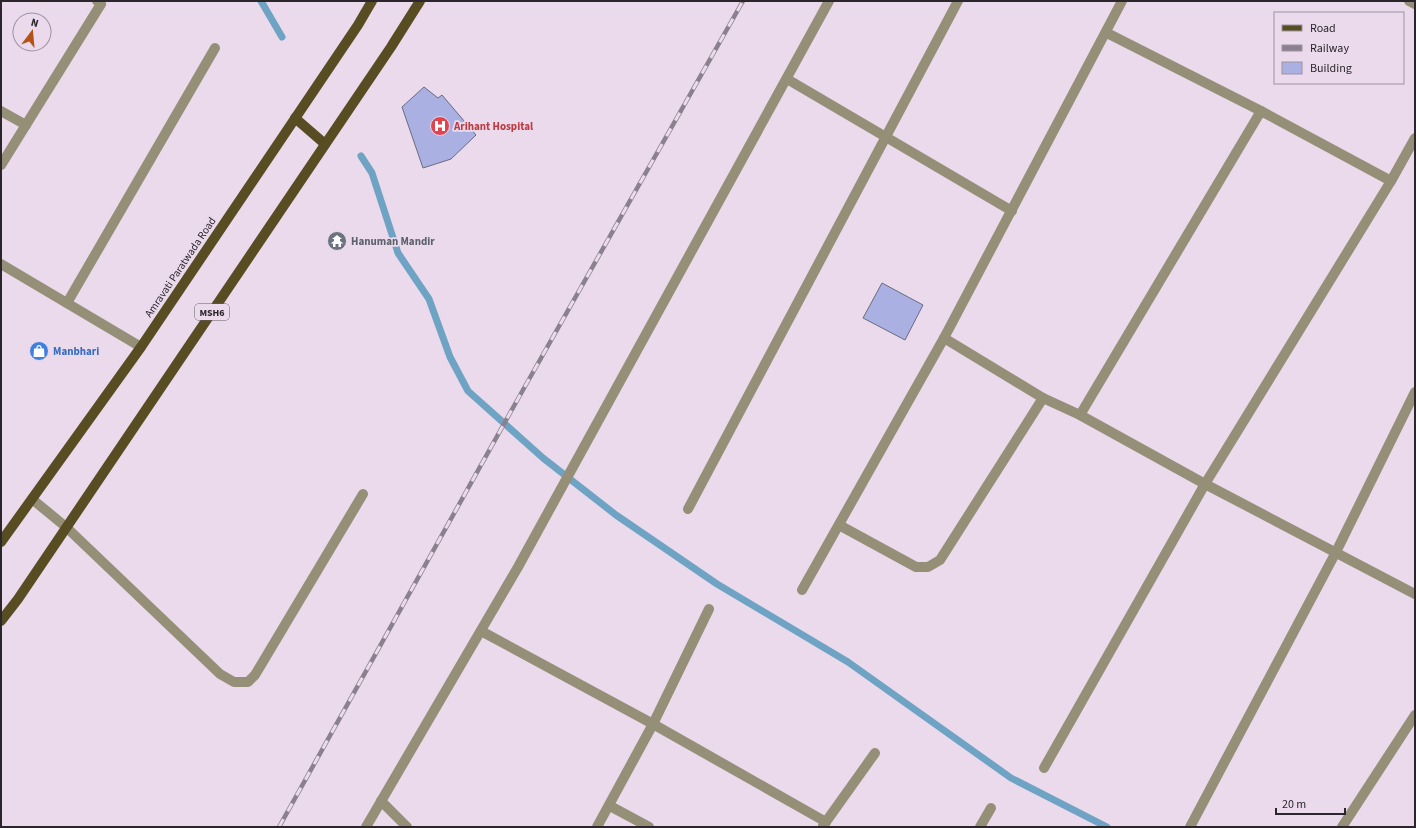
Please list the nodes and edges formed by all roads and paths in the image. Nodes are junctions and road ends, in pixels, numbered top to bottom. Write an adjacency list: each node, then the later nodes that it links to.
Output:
1 (97, 1): 15 (street)
2 (372, 1): 14 (main road, Amravati Paratwada Road)
3 (420, 1): 18 (main road, MSH6)
4 (829, 1): 11 (street)
5 (958, 1): 16 (street)
6 (1122, 1): 9 (street)
7 (1410, 1): 8 (street)
8 (1415, 4)
9 (1107, 33): 12 (street); 21 (street)
10 (215, 48): 23 (street)
11 (787, 79): 16 (street); 41 (street)
12 (1261, 111): 20 (street); 28 (street)
13 (1, 112): 15 (street)
14 (295, 118): 18 (main road); 25 (main road, Amravati Paratwada Road)
15 (26, 125): 19 (street)
16 (886, 137): 21 (street); 32 (street)
17 (1415, 138): 20 (street)
18 (325, 144): 34 (main road, MSH6)
19 (1, 165)
20 (1391, 181): 29 (street)
21 (1012, 211): 24 (street)
22 (1, 264): 23 (street)
23 (67, 303): 25 (street)
24 (944, 338): 27 (street); 33 (street)
25 (141, 347): 31 (main road, Amravati Paratwada Road)
26 (1415, 392): 36 (street)
27 (1043, 398): 28 (street); 33 (street)
28 (1080, 415): 29 (street)
29 (1205, 484): 36 (street); 45 (street)
30 (363, 494): 34 (street)
31 (32, 499): 34 (street); 35 (main road, Amravati Paratwada Road)
32 (688, 509)
33 (839, 525): 37 (street)
34 (66, 527): 40 (main road, MSH6)
35 (1, 542)
36 (1336, 552): 38 (street); 55 (street)
37 (802, 590)
38 (1415, 594)
39 (709, 609): 43 (street)
40 (1, 621)
41 (481, 631): 43 (street); 46 (street)
42 (1415, 715): 56 (street)
43 (653, 724): 47 (street); 49 (street)
44 (875, 753): 49 (street)
45 (1044, 768)
46 (381, 801): 50 (street); 51 (street)
47 (610, 806): 52 (street); 53 (street)
48 (991, 808): 54 (street)
49 (824, 824)
50 (366, 827)
51 (408, 827)
52 (597, 827)
53 (649, 827)
54 (980, 827)
55 (1190, 827)
56 (1342, 827)

